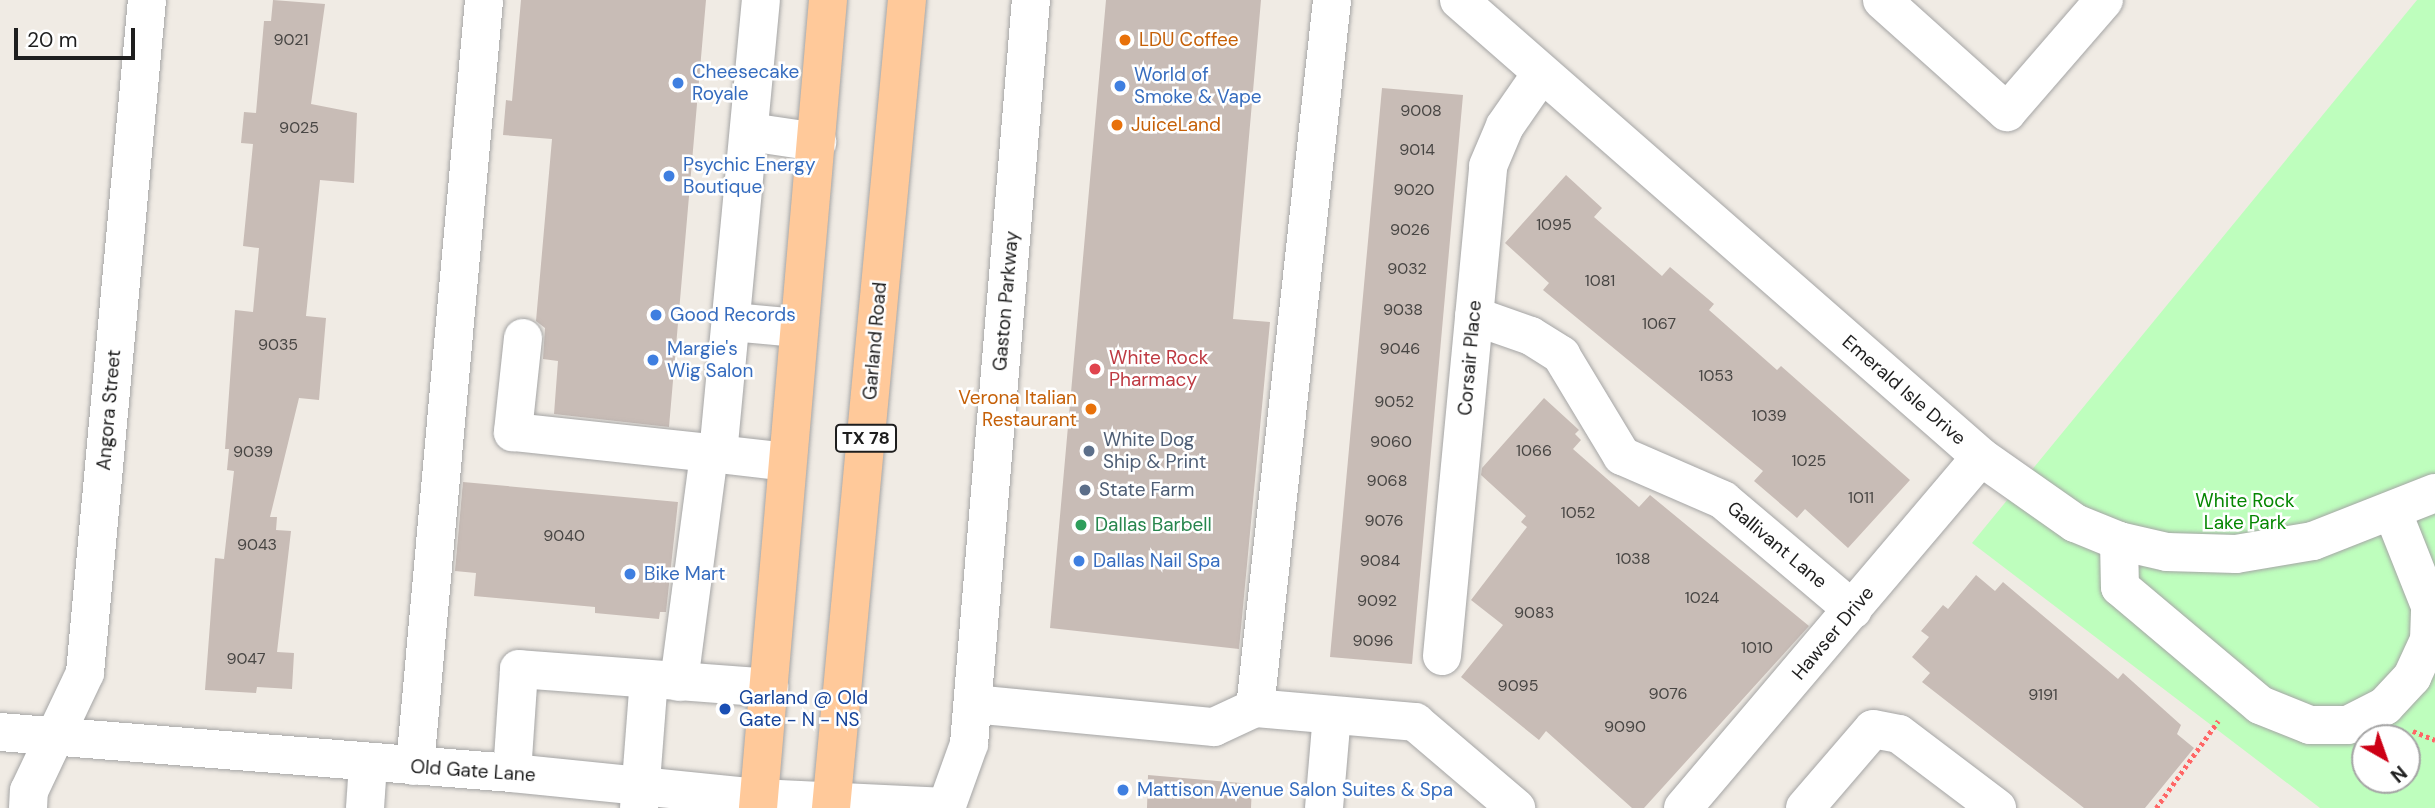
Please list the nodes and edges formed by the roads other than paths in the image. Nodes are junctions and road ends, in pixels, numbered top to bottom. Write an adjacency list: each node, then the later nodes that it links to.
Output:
1 (147, 0): 32 (street, Angora Street)
2 (484, 0): 34 (street)
3 (761, 0): 12 (street)
4 (828, 0): 13 (main road)
5 (907, 0): 38 (main road, Garland Road / TX 78)
6 (1031, 0): 28 (street, Gaston Parkway)
7 (1332, 0): 29 (street)
8 (1459, 0): 11 (street, Emerald Isle Drive)
9 (1882, 0): 10 (street)
10 (2104, 0)
11 (1541, 74): 14 (street, Corsair Place); 19 (street, Emerald Isle Drive)
12 (750, 132): 13 (street); 15 (street)
13 (817, 142): 16 (main road)
14 (1474, 316): 24 (street, Gallivant Lane); 25 (street, Corsair Place)
15 (732, 322): 16 (street); 18 (street)
16 (799, 328): 20 (main road)
17 (523, 338): 18 (street)
18 (713, 453): 20 (street); 26 (street)
19 (1981, 457): 23 (street, Emerald Isle Drive); 24 (street, Hawser Drive)
20 (787, 463): 27 (main road)
21 (2435, 493): 22 (street, Emerald Isle Drive)
22 (2393, 513): 23 (street, Emerald Isle Drive); 23 (street)
23 (2119, 541)
24 (1853, 610): 44 (street, Hawser Drive)
25 (1442, 656)
26 (664, 680): 27 (street); 35 (street); 36 (street)
27 (769, 688): 37 (main road)
28 (972, 704): 29 (street); 41 (street, Gaston Parkway)
29 (1255, 709): 30 (street)
30 (1332, 715): 42 (street); 43 (street)
31 (0, 732): 32 (street, Old Gate Lane)
32 (54, 737): 33 (street, Old Gate Lane); 39 (street, Angora Street)
33 (368, 764): 34 (street, Old Gate Lane); 40 (street)
34 (415, 766): 35 (street, Old Gate Lane)
35 (512, 773): 36 (street, Old Gate Lane)
36 (640, 797): 37 (street, Old Gate Lane)
37 (758, 803): 38 (street, Old Gate Lane)
38 (832, 805): 41 (street, Old Gate Lane)
39 (28, 808)
40 (365, 808)
41 (946, 808)
42 (1324, 808)
43 (1516, 808)
44 (1683, 808)
45 (1805, 808): 46 (street)
46 (1997, 808)

